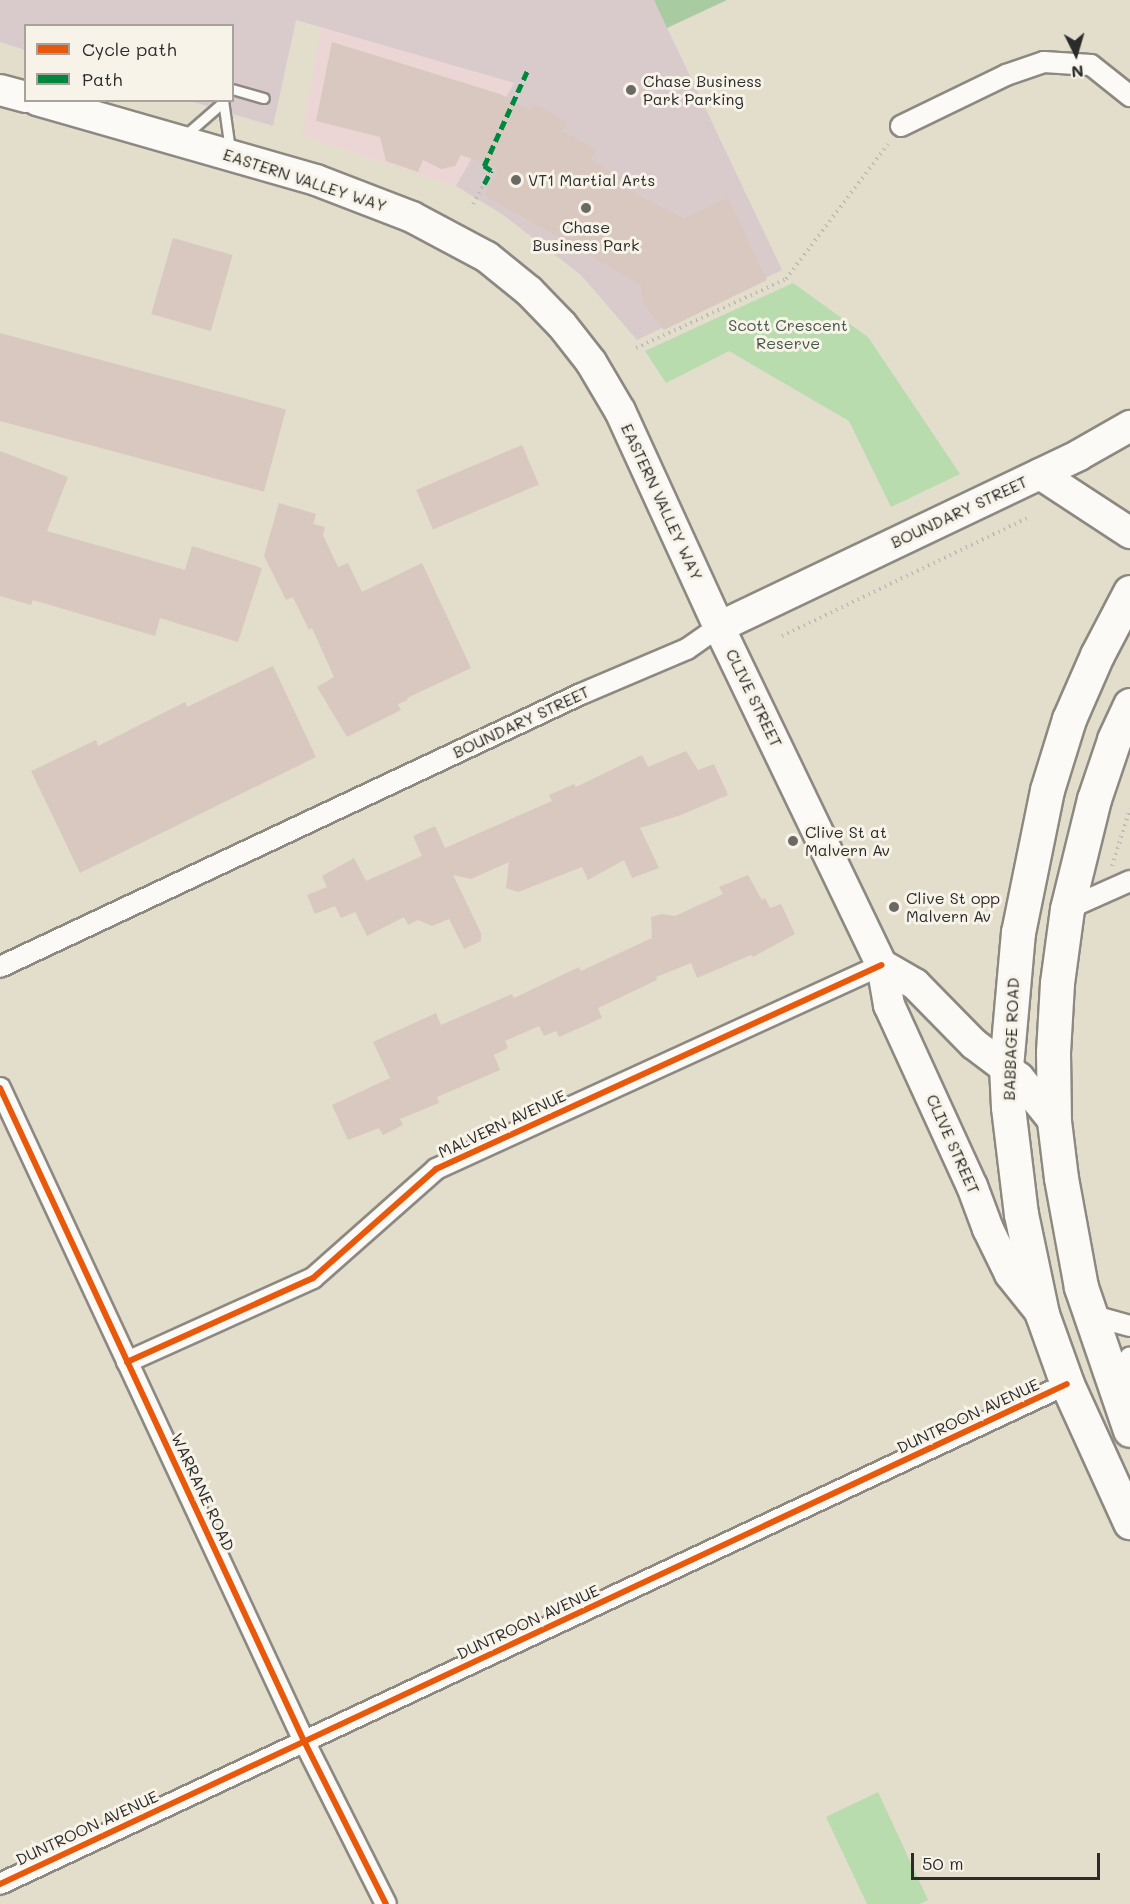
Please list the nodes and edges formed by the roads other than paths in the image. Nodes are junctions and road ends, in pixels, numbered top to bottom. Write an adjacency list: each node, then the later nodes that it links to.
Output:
1 (0, 90): 3 (main road)
2 (234, 90): 5 (lane)
3 (24, 96)
4 (1130, 96): 8 (street)
5 (264, 98)
6 (44, 102): 9 (main road, EASTERN VALLEY WAY)
7 (222, 102): 9 (lane); 10 (lane)
8 (901, 126)
9 (178, 140): 10 (main road, EASTERN VALLEY WAY)
10 (231, 155): 15 (main road, EASTERN VALLEY WAY)
11 (1130, 426): 12 (main road, BOUNDARY STREET)
12 (1040, 474): 13 (main road, BOUNDARY STREET); 15 (main road, BOUNDARY STREET)
13 (1130, 533)
14 (1130, 592): 21 (highway, BABBAGE ROAD)
15 (719, 627): 19 (main road, CLIVE STREET); 20 (street, BOUNDARY STREET)
16 (1130, 705): 18 (highway)
17 (1130, 881): 18 (street)
18 (1067, 909): 23 (highway)
19 (882, 965): 21 (main road); 24 (main road, CLIVE STREET); 28 (street, MALVERN AVENUE)
20 (0, 967)
21 (1006, 1066): 23 (main road); 24 (highway, BABBAGE ROAD)
22 (0, 1088): 28 (street, WARRANE ROAD)
23 (1054, 1121): 25 (highway)
24 (1042, 1314): 29 (highway, BABBAGE ROAD)
25 (1090, 1315): 26 (street); 30 (highway)
26 (1130, 1326)
27 (1130, 1358): 30 (street)
28 (127, 1362): 33 (street, WARRANE ROAD)
29 (1066, 1384): 32 (highway, BABBAGE ROAD); 33 (street, DUNTROON AVENUE)
30 (1114, 1388): 31 (highway)
31 (1130, 1430)
32 (1130, 1522)
33 (304, 1741): 34 (street, DUNTROON AVENUE); 35 (street, WARRANE ROAD)
34 (0, 1884)
35 (386, 1904)

